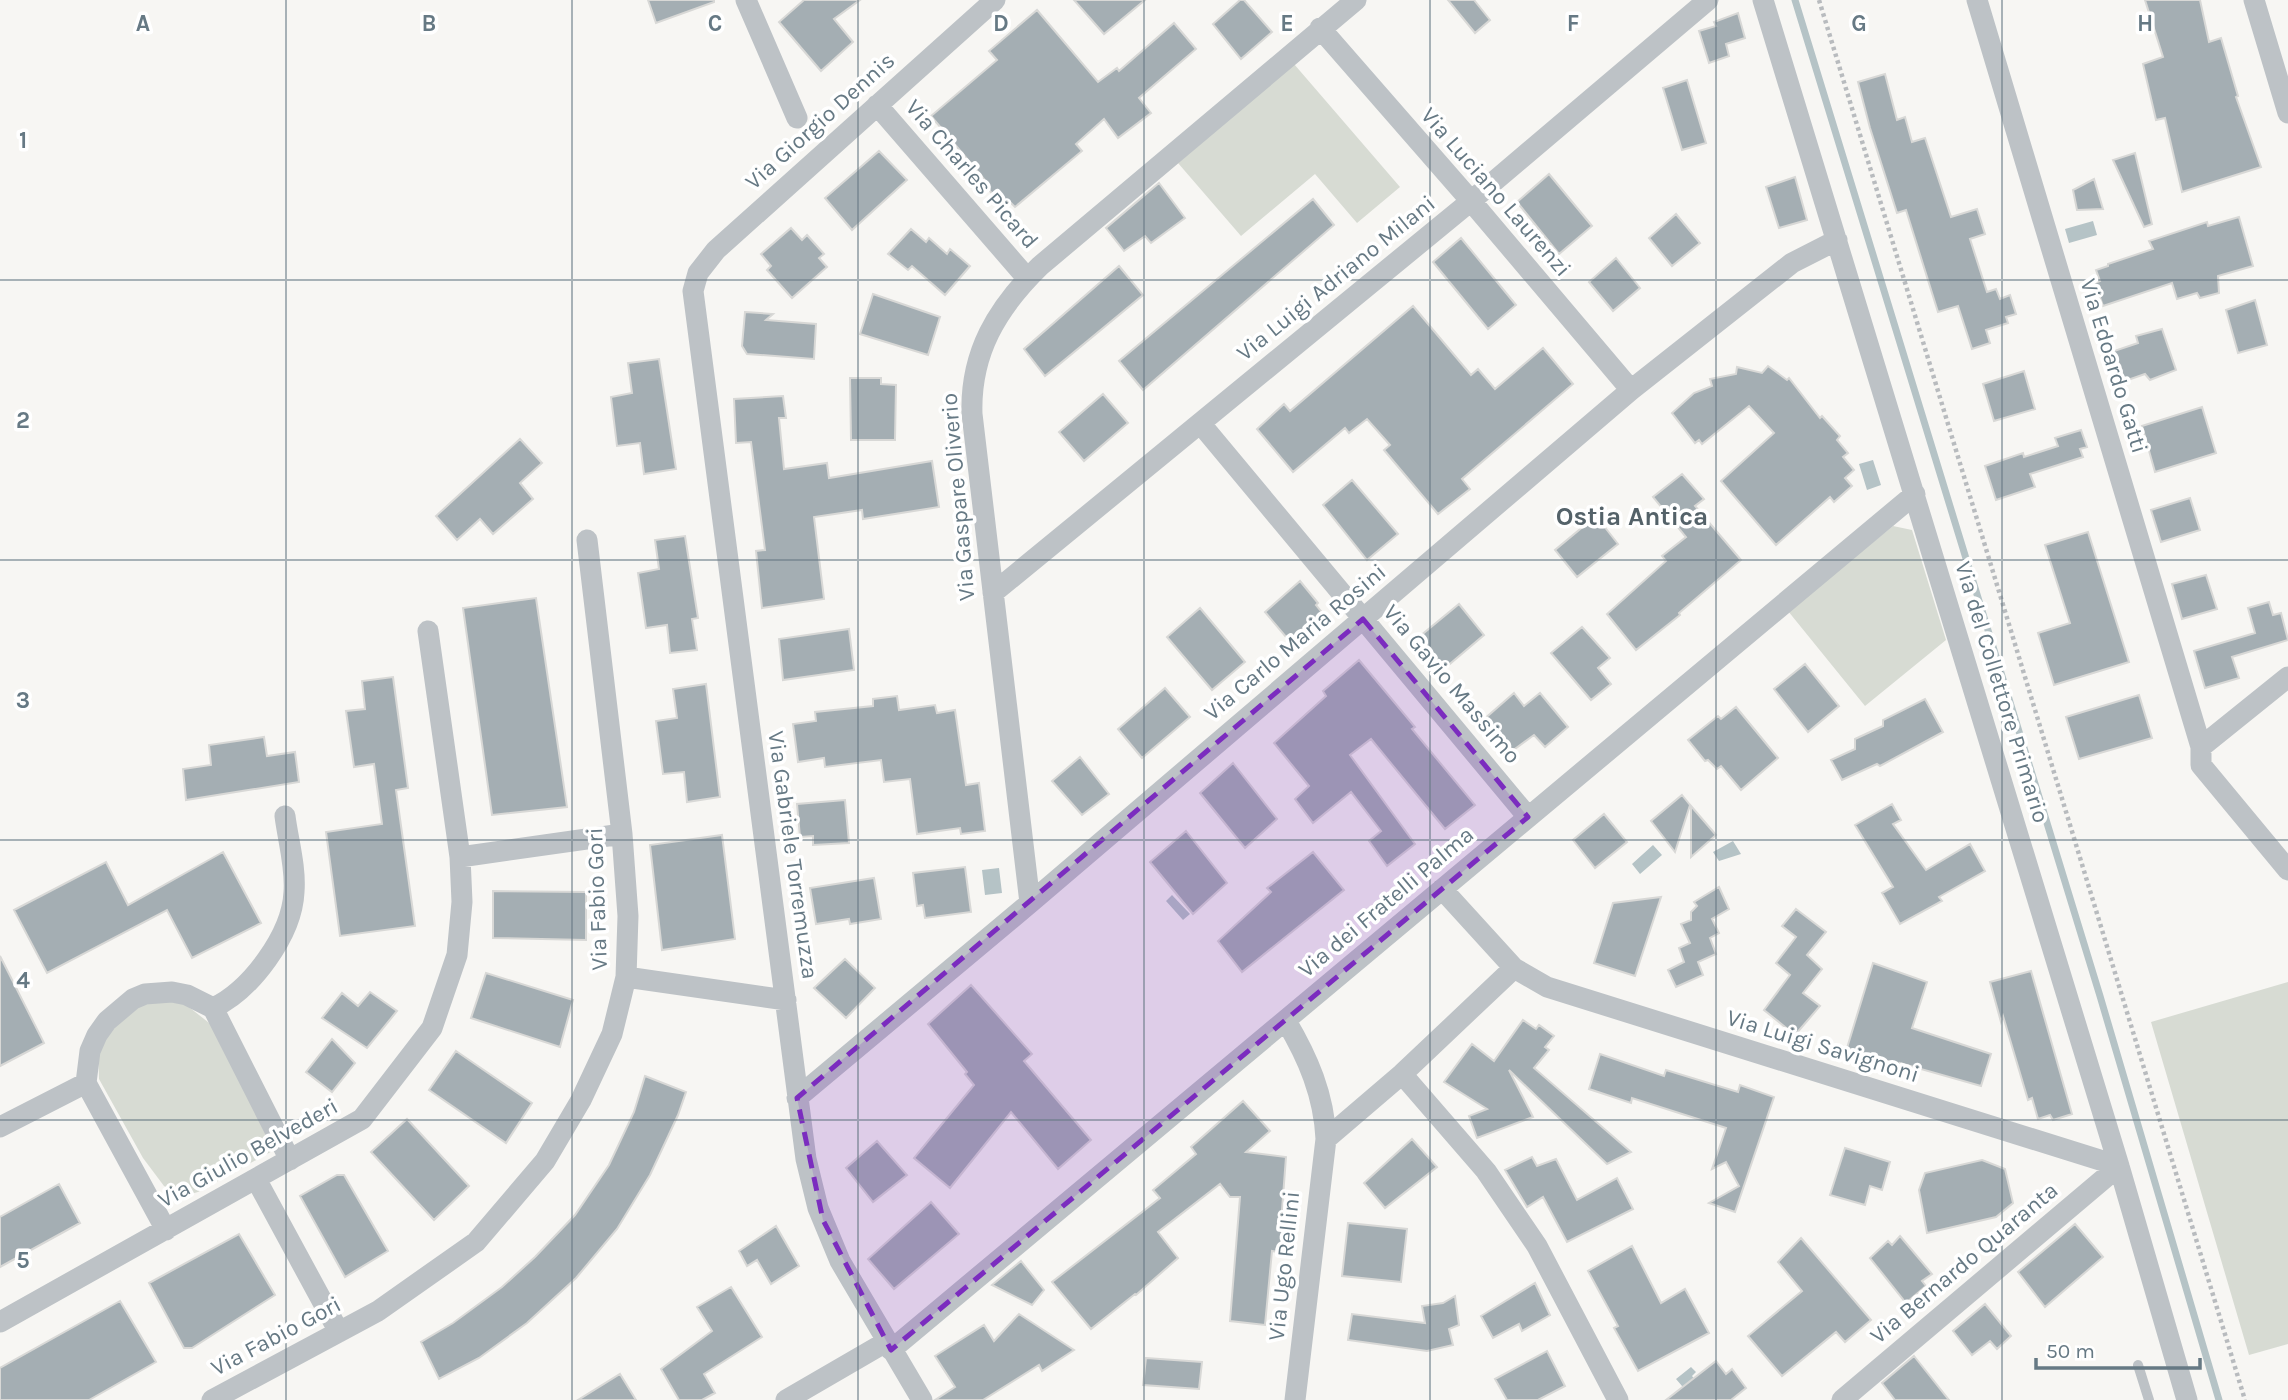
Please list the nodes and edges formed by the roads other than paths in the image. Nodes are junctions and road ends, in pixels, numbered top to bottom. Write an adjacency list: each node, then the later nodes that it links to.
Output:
1 (747, 0): 11 (street)
2 (995, 0): 9 (street, Via Giorgio Dennis)
3 (1356, 0): 8 (street, Via Gaspare Oliverio)
4 (1709, 0): 12 (street, Via Luigi Adriano Milani)
5 (1763, 0): 13 (street, Via del Collettore Primario)
6 (1977, 0): 24 (street, Via Edoardo Gatti)
7 (2254, 0): 10 (street)
8 (1320, 29): 12 (street, Via Luciano Laurenzi); 14 (street, Via Gaspare Oliverio)
9 (877, 105): 14 (street, Via Charles Picard); 15 (street, Via Giorgio Dennis)
10 (2288, 113)
11 (797, 118)
12 (1471, 201): 16 (street, Via Luciano Laurenzi); 17 (street, Via Luigi Adriano Milani)
13 (1838, 240): 16 (street, Via Carlo Maria Rosini); 18 (street, Via del Collettore Primario)
14 (1027, 278): 20 (street, Via Gaspare Oliverio)
15 (693, 291): 34 (street, Via Gabriele Torremuzza)
16 (1631, 390): 21 (street, Via Carlo Maria Rosini)
17 (1200, 423): 20 (street, Via Luigi Adriano Milani); 21 (street, Via Gavio Massimo)
18 (1915, 494): 26 (street, Via dei Fratelli Palma); 43 (street, Via del Collettore Primario)
19 (587, 540): 27 (street, Via Fabio Gori)
20 (993, 593): 31 (street, Via Gaspare Oliverio)
21 (1363, 619): 26 (street, Via Gavio Massimo); 31 (street, Via Carlo Maria Rosini)
22 (428, 631): 28 (street, Via Giulio Belvederi)
23 (2288, 677): 24 (street)
24 (2201, 747): 29 (street, Via Edoardo Gatti)
25 (285, 816): 35 (street)
26 (1528, 817): 30 (street, Via dei Fratelli Palma)
27 (622, 834): 28 (street); 33 (street, Via Fabio Gori)
28 (460, 857): 42 (street, Via Giulio Belvederi)
29 (2288, 870)
30 (1442, 889): 32 (street, Via Luigi Savignoni); 36 (street, Via dei Fratelli Palma)
31 (1030, 903): 39 (street, Via Carlo Maria Rosini)
32 (1514, 968): 37 (street); 43 (street, Via Luigi Savignoni)
33 (626, 977): 34 (street); 47 (street, Via Fabio Gori)
34 (786, 1000): 39 (street, Via Gabriele Torremuzza)
35 (213, 1008): 38 (street); 42 (street)
36 (1286, 1021): 41 (street, Via Ugo Rellini); 48 (street, Via dei Fratelli Palma)
37 (1402, 1074): 41 (street); 54 (street)
38 (86, 1083): 40 (street); 45 (street)
39 (797, 1098): 48 (street, Via Gabriele Torremuzza)
40 (0, 1127)
41 (1326, 1139): 53 (street, Via Ugo Rellini)
42 (290, 1160): 44 (street, Via Giulio Belvederi)
43 (2119, 1166): 55 (street, Via Bernardo Quaranta); 57 (street, Via del Collettore Primario)
44 (256, 1179): 45 (street, Via Giulio Belvederi); 47 (street)
45 (166, 1230): 46 (street, Via Giulio Belvederi)
46 (0, 1322)
47 (339, 1332): 50 (street, Via Fabio Gori)
48 (889, 1346): 51 (street, Via dei Fratelli Palma); 52 (street, Via Gabriele Torremuzza)
49 (2138, 1365): 56 (lane)
50 (212, 1400)
51 (786, 1400)
52 (922, 1400)
53 (1295, 1400)
54 (1618, 1400)
55 (1842, 1400)
56 (2149, 1400)
57 (2187, 1400)

